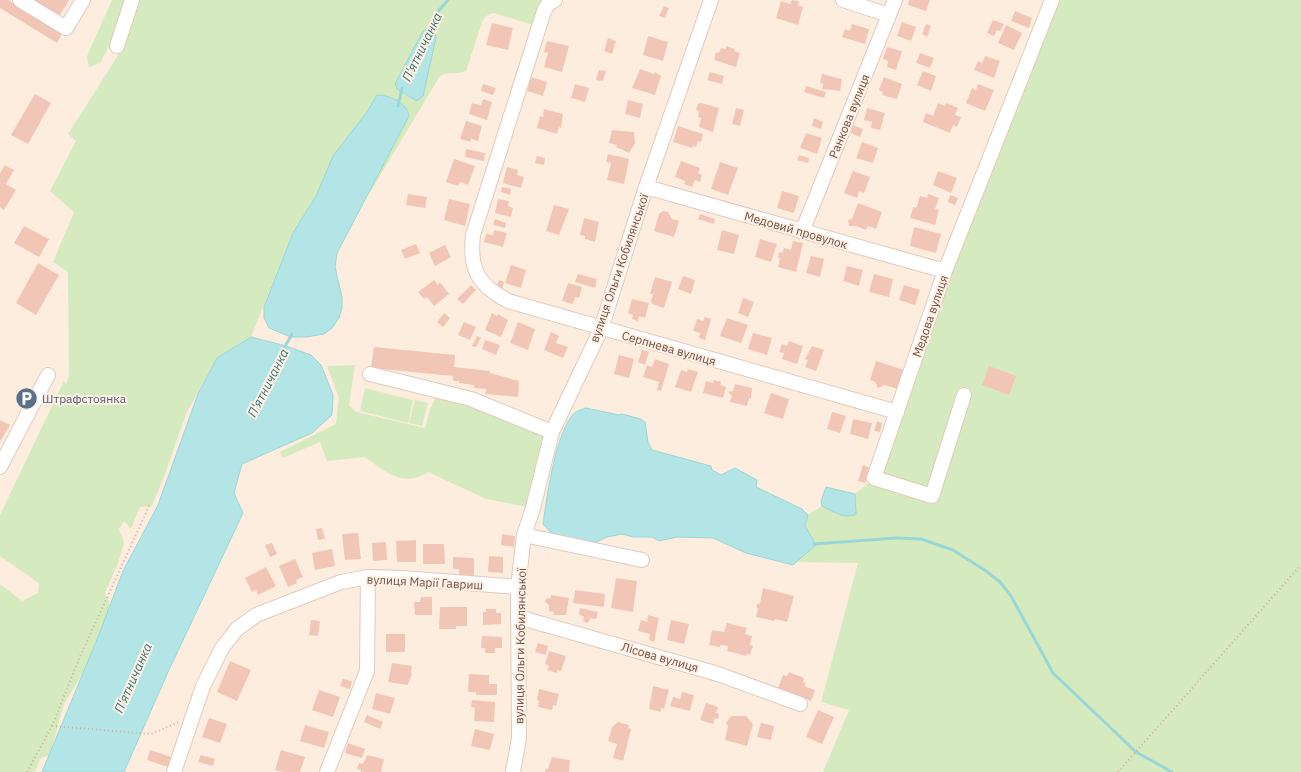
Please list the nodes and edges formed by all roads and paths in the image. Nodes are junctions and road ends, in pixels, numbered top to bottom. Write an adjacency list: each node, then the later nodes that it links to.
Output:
1 (20, 0): 2 (street)
2 (83, 0)
3 (132, 0): 10 (street)
4 (555, 0): 14 (street, Серпнева вулиця)
5 (711, 0): 11 (street, вулиця Ольги Кобилянської)
6 (843, 0): 9 (street)
7 (895, 0): 9 (street, Ранкова вулиця)
8 (1052, 0): 13 (street, Медова вулиця)
9 (889, 15): 12 (street, Ранкова вулиця)
10 (117, 46)
11 (646, 188): 12 (street, Медовий провулок); 14 (street, вулиця Ольги Кобилянської)
12 (802, 232): 13 (street, Медовий провулок)
13 (945, 271): 18 (street, Медова вулиця)
14 (601, 329): 18 (street, Серпнева вулиця); 19 (street, вулиця Ольги Кобилянської)
15 (48, 374): 20 (street)
16 (370, 374): 19 (street)
17 (964, 395): 18 (street, Медова вулиця)
18 (897, 412)
19 (552, 432): 22 (street, вулиця Ольги Кобилянської)
20 (0, 468)
21 (150, 504): 30 (path)
22 (524, 535): 23 (street); 26 (street, вулиця Ольги Кобилянської)
23 (642, 560)
24 (1301, 565): 35 (path)
25 (368, 577): 26 (street, вулиця Марії Гавриш); 29 (street, вулиця Марії Гавриш); 33 (street)
26 (518, 587): 27 (street, вулиця Ольги Кобилянської)
27 (518, 617): 28 (street, Лісова вулиця); 34 (street, вулиця Ольги Кобилянської)
28 (800, 704)
29 (190, 724): 30 (path); 32 (street, вулиця Марії Гавриш)
30 (52, 726): 31 (path)
31 (26, 772)
32 (174, 772)
33 (327, 772)
34 (513, 772)
35 (1118, 772)

